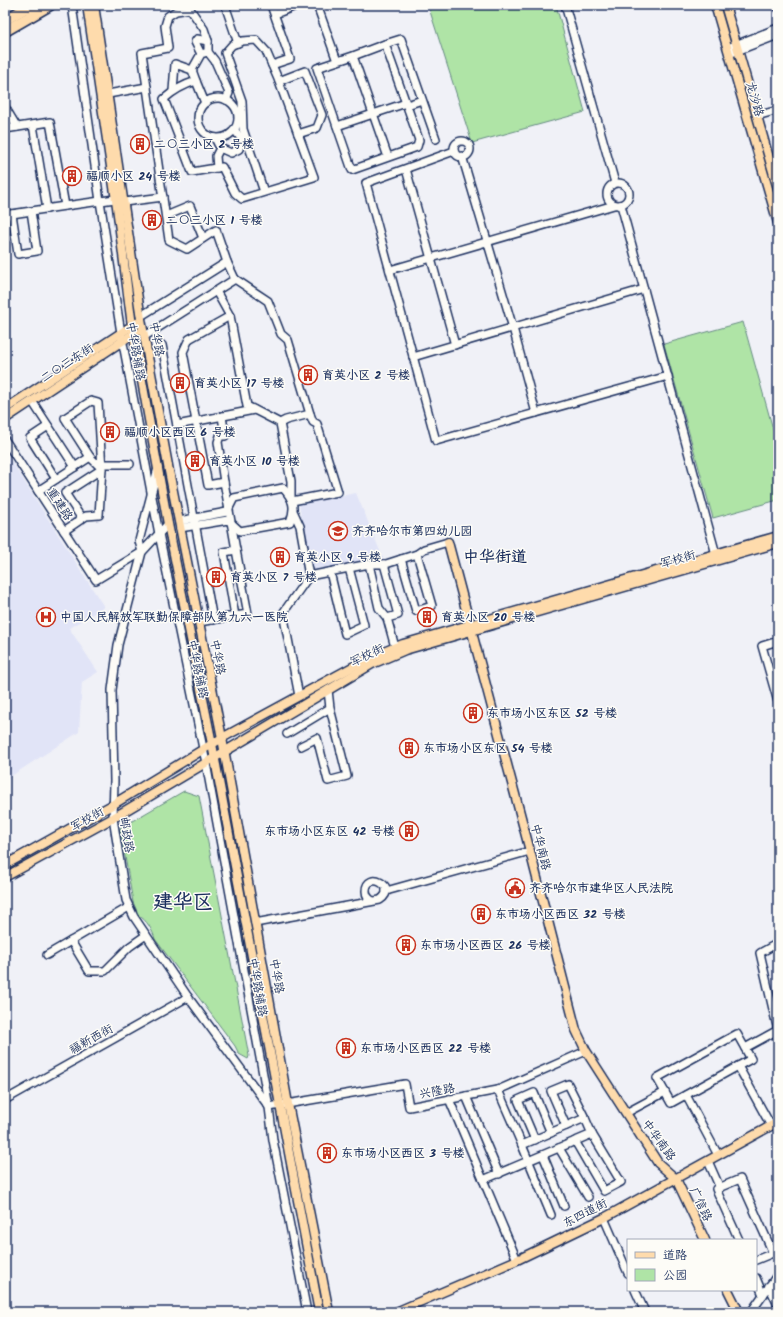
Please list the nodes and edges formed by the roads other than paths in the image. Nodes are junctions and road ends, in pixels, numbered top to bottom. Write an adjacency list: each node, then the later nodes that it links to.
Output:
1 (31, 5): 16 (highway)
2 (50, 5): 18 (highway)
3 (72, 5): 63 (street, 中华路辅路)
4 (87, 5): 62 (main road, 中华路)
5 (94, 5): 34 (main road, 中华路)
6 (225, 5): 21 (street)
7 (271, 5): 15 (street)
8 (298, 5): 15 (street)
9 (317, 5): 27 (street)
10 (565, 5): 58 (street)
11 (715, 5): 24 (main road, 龙沙路)
12 (725, 5): 23 (main road, 龙沙路)
13 (190, 7): 14 (street); 20 (street)
14 (176, 8): 32 (street)
15 (275, 14): 28 (street)
16 (5, 20)
17 (778, 28): 23 (street)
18 (5, 31)
19 (778, 35): 23 (street)
20 (208, 41): 25 (street); 25 (street)
21 (238, 42): 28 (street); 60 (street)
22 (385, 44): 26 (street); 36 (street); 38 (street)
23 (737, 48): 24 (street); 42 (main road, 龙沙路)
24 (728, 51): 71 (main road, 龙沙路)
25 (204, 53): 29 (street); 35 (street)
26 (353, 56): 27 (street); 41 (street)
27 (337, 61): 44 (street)
28 (272, 65): 31 (street)
29 (192, 70): 30 (street); 33 (street)
30 (196, 81): 33 (street); 37 (street)
31 (279, 81): 48 (street); 48 (street)
32 (147, 88): 34 (street); 61 (street)
33 (173, 91): 55 (street)
34 (108, 94): 64 (main road, 中华路)
35 (226, 100): 37 (street); 47 (street)
36 (422, 100): 38 (street); 50 (street)
37 (205, 103): 49 (street)
38 (406, 104): 41 (street); 54 (street)
39 (5, 107): 45 (street)
40 (778, 110): 42 (street)
41 (373, 114): 44 (street); 54 (street)
42 (757, 116): 57 (main road, 龙沙路)
43 (33, 125): 45 (street); 66 (street); 67 (street)
44 (337, 126): 54 (street)
45 (17, 127): 46 (street)
46 (5, 129)
47 (234, 129): 49 (street); 51 (street)
48 (298, 134): 60 (street)
49 (215, 138): 51 (street)
50 (436, 139)
51 (220, 148): 55 (street)
52 (454, 151): 53 (street); 53 (street); 56 (street)
53 (462, 156): 73 (street)
54 (388, 157)
55 (217, 168): 60 (street)
56 (406, 168): 74 (street); 76 (street)
57 (776, 173): 59 (main road, 龙沙路)
58 (615, 184): 65 (street); 65 (street)
59 (778, 189)
60 (264, 192)
61 (163, 197): 64 (street); 70 (street)
62 (116, 199): 63 (street); 84 (main road, 中华路)
63 (100, 201): 66 (street); 86 (street, 中华路辅路)
64 (124, 202): 81 (main road, 中华路)
65 (618, 205): 73 (street); 78 (street)
66 (64, 206): 67 (street)
67 (47, 209): 68 (street)
68 (31, 211): 69 (street); 69 (street)
69 (8, 214)
70 (166, 216): 72 (street); 72 (street)
71 (778, 223)
72 (204, 238): 75 (street)
73 (488, 241): 74 (street); 83 (street)
74 (431, 258): 76 (street); 88 (street)
75 (227, 262): 77 (street); 81 (street)
76 (390, 270): 89 (street)
77 (235, 279): 79 (street); 95 (street)
78 (644, 289): 83 (street); 90 (street)
79 (216, 291): 80 (street); 85 (street)
80 (230, 316): 93 (street); 98 (street)
81 (141, 317): 82 (main road, 中华路); 84 (main road, 二〇三东街)
82 (143, 327): 84 (main road, 二〇三东街); 85 (main road, 中华路)
83 (513, 328): 88 (street); 94 (street)
84 (133, 330): 86 (main road, 二〇三东街); 107 (main road, 中华路)
85 (145, 336): 119 (main road, 中华路)
86 (122, 337): 91 (main road, 二〇三东街); 92 (main road, 二〇三东街); 111 (street, 中华路辅路)
87 (162, 345): 100 (street)
88 (455, 345): 89 (street)
89 (413, 357): 94 (street)
90 (668, 376): 94 (street); 128 (street)
91 (32, 400): 97 (main road, 二〇三东街); 101 (street)
92 (5, 409)
93 (254, 410): 96 (street); 99 (street)
94 (536, 413)
95 (310, 414): 99 (street); 112 (street)
96 (222, 416): 98 (street); 109 (street)
97 (5, 419)
98 (196, 421): 100 (street); 109 (street)
99 (280, 423): 112 (street)
100 (177, 425): 116 (street)
101 (48, 426): 106 (street); 108 (street)
102 (5, 440): 110 (street, 重建路)
103 (90, 456): 105 (street); 105 (street); 106 (street)
104 (130, 464): 105 (street)
105 (102, 466): 115 (street); 115 (street)
106 (75, 467): 108 (street)
107 (158, 467): 111 (street); 117 (main road, 中华路)
108 (56, 479): 110 (street)
109 (224, 482): 113 (street)
110 (38, 491): 120 (street, 重建路)
111 (151, 494): 121 (street, 中华路辅路); 126 (street)
112 (291, 499): 113 (street); 114 (street)
113 (229, 508): 116 (street); 118 (street)
114 (294, 513): 118 (street); 134 (street)
115 (82, 519): 120 (street)
116 (195, 522): 118 (street); 119 (street); 137 (street)
117 (168, 524): 121 (street, 邮政路); 149 (main road, 中华路)
118 (232, 524): 125 (street)
119 (179, 525): 138 (main road, 中华路)
120 (64, 531): 126 (street, 重建路)
121 (159, 534): 126 (street, 邮政路); 151 (street, 中华路辅路)
122 (778, 536): 128 (main road, 军校街)
123 (448, 542): 127 (street); 139 (main road, 中华南路)
124 (778, 543): 128 (main road, 军校街)
125 (236, 550): 135 (street); 135 (street)
126 (142, 552): 155 (street, 邮政路)
127 (417, 554): 129 (street); 129 (street)
128 (717, 557): 139 (main road, 军校街)
129 (400, 559): 131 (street)
130 (369, 564): 131 (street); 132 (street); 136 (street)
131 (384, 564): 136 (street)
132 (349, 568): 133 (street); 133 (street)
133 (330, 572): 134 (street)
134 (309, 576): 144 (street)
135 (235, 616): 137 (street)
136 (386, 618): 141 (street)
137 (213, 620): 138 (street)
138 (199, 622): 148 (main road, 中华路)
139 (471, 628): 141 (main road, 军校街); 142 (main road, 军校街); 157 (main road, 中华南路)
140 (778, 641): 143 (street)
141 (395, 647): 144 (main road, 军校街)
142 (328, 690): 146 (street); 152 (main road, 军校街)
143 (776, 691): 145 (street)
144 (299, 696): 148 (main road, 军校街)
145 (778, 702)
146 (330, 708): 147 (street); 150 (street)
147 (287, 734)
148 (222, 738): 149 (main road, 军校街); 152 (main road, 中华路)
149 (212, 744): 151 (main road, 军校街); 153 (main road, 中华路)
150 (301, 746)
151 (203, 750): 154 (street, 中华路辅路); 155 (main road, 军校街)
152 (224, 752): 153 (main road, 军校街); 163 (main road, 中华路)
153 (214, 758): 154 (main road, 军校街); 179 (main road, 中华路)
154 (206, 763): 156 (main road, 军校街); 180 (street, 中华路辅路)
155 (112, 805): 156 (street, 邮政路); 158 (main road, 军校街)
156 (113, 818): 159 (main road, 军校街); 162 (street, 邮政路)
157 (530, 851): 160 (street); 171 (main road, 中华南路)
158 (5, 865)
159 (5, 877)
160 (386, 890): 161 (street); 161 (street)
161 (373, 900): 163 (street)
162 (129, 907): 164 (street, 邮政路); 165 (street)
163 (255, 923): 179 (main road, 中华路)
164 (146, 935): 165 (street); 168 (street, 邮政路)
165 (71, 940): 167 (street)
166 (778, 943): 169 (street)
167 (47, 955)
168 (188, 997): 178 (street, 福新西街); 180 (street, 邮政路)
169 (778, 1030): 170 (street)
170 (745, 1048): 172 (street); 174 (street)
171 (586, 1051): 173 (street, 兴隆路); 181 (main road, 中华南路)
172 (738, 1066): 175 (street); 183 (street)
173 (498, 1090): 176 (street, 兴隆路); 189 (street)
174 (665, 1092): 175 (street); 181 (street)
175 (686, 1095): 192 (street)
176 (466, 1096): 177 (street, 兴隆路); 195 (street)
177 (449, 1099): 179 (street, 兴隆路); 197 (street)
178 (5, 1100)
179 (284, 1105): 180 (street); 216 (main road, 中华路); 217 (main road, 中华路)
180 (269, 1107): 215 (street, 中华路辅路)
181 (626, 1113): 196 (main road, 中华南路)
182 (585, 1118): 184 (street); 184 (street); 186 (street)
183 (774, 1124): 192 (main road, 东四道街)
184 (566, 1126): 185 (street)
185 (551, 1133): 187 (street); 187 (street)
186 (592, 1134): 188 (street); 188 (street)
187 (535, 1140): 189 (street)
188 (575, 1141): 190 (street)
189 (522, 1145): 193 (street)
190 (559, 1148): 191 (street); 199 (street)
191 (543, 1155): 193 (street); 200 (street)
192 (718, 1155): 194 (main road, 东四道街)
193 (529, 1161): 195 (street); 201 (street)
194 (708, 1161): 196 (main road, 东四道街); 198 (street)
195 (499, 1174): 197 (street)
196 (676, 1179): 202 (main road, 东四道街); 203 (main road, 广信路)
197 (483, 1180): 205 (street)
198 (720, 1188): 204 (street); 206 (street)
199 (588, 1197)
200 (564, 1206)
201 (551, 1216)
202 (604, 1218): 205 (main road, 东四道街); 207 (street)
203 (705, 1239)
204 (739, 1239)
205 (517, 1260): 218 (main road, 东四道街)
206 (757, 1260)
207 (627, 1271)
208 (778, 1274): 210 (street)
209 (757, 1280): 213 (street)
210 (769, 1286): 213 (street); 214 (street)
211 (635, 1291): 219 (street)
212 (728, 1291): 220 (main road)
213 (763, 1295): 221 (street)
214 (778, 1305)
215 (307, 1312)
216 (319, 1312)
217 (329, 1312)
218 (396, 1312)
219 (645, 1312)
220 (739, 1312)
221 (751, 1312)

